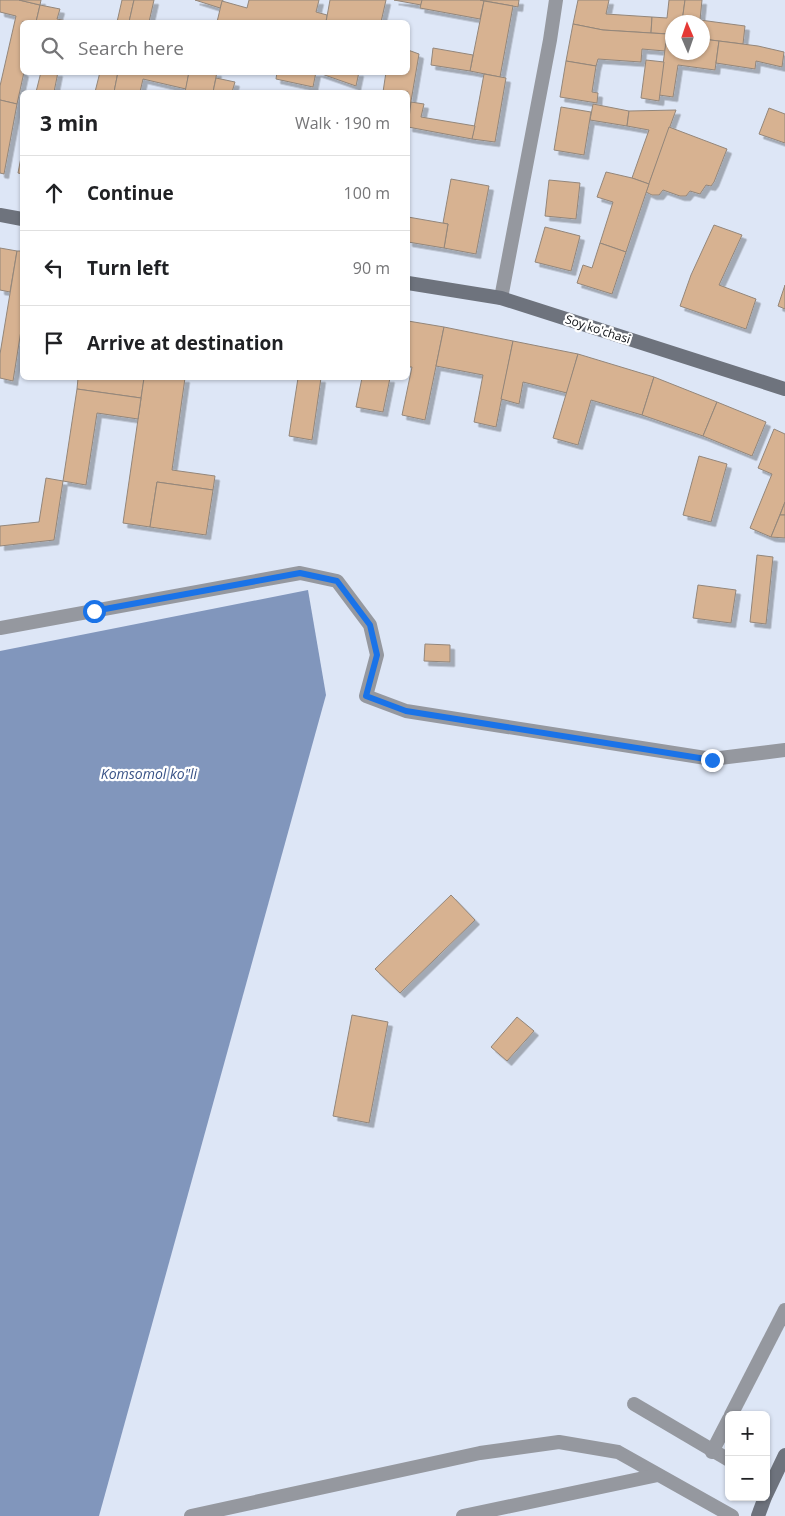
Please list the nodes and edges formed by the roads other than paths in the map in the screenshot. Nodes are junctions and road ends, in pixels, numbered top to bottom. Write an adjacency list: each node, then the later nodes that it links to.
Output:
1 (556, 0): 5 (lane)
2 (0, 215): 3 (main road)
3 (20, 219)
4 (410, 283): 5 (main road, Soy ko'chasi)
5 (501, 298): 6 (main road, Soy ko'chasi)
6 (785, 389)
7 (0, 628): 8 (lane)
8 (785, 750)
9 (785, 1310): 11 (lane)
10 (634, 1404): 13 (lane)
11 (733, 1411)
12 (725, 1427): 13 (lane)
13 (712, 1452): 15 (lane)
14 (785, 1455): 17 (main road)
15 (725, 1458)
16 (658, 1475): 19 (lane); 20 (lane); 21 (lane)
17 (770, 1482)
18 (763, 1501): 22 (main road)
19 (191, 1516)
20 (463, 1516)
21 (732, 1516)
22 (758, 1516)

